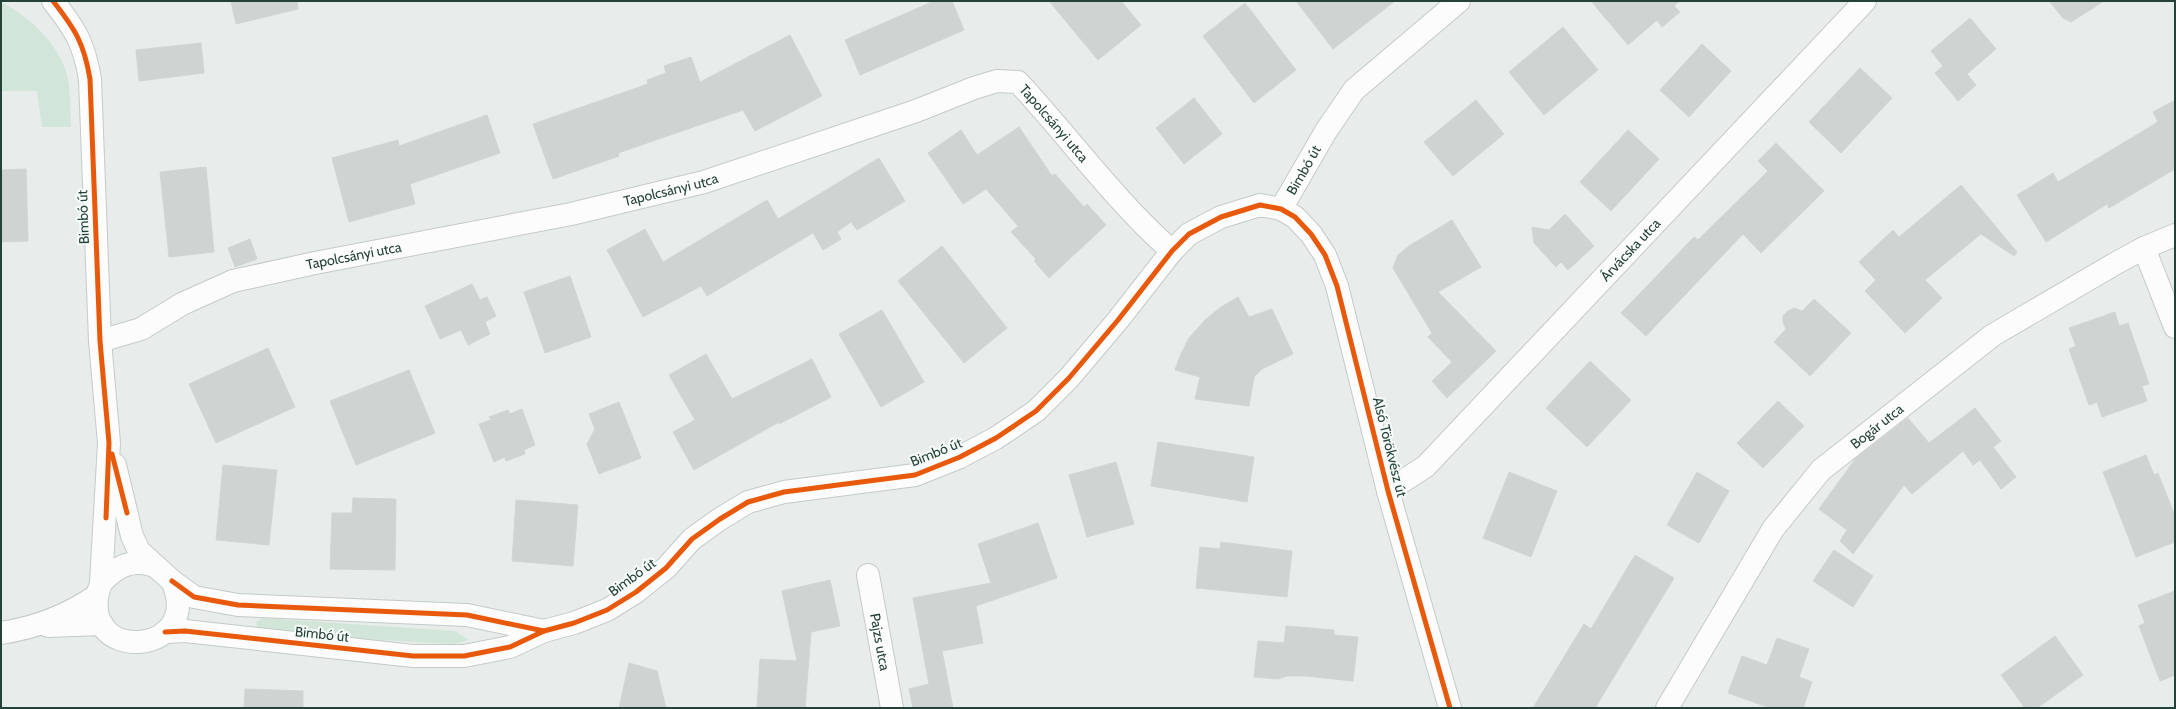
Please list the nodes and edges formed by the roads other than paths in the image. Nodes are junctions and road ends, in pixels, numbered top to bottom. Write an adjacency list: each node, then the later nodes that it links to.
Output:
1 (53, 1): 9 (street, Bimbó út)
2 (1459, 1): 4 (street, Bimbó út)
3 (1865, 1): 11 (street, Árvácska utca)
4 (1281, 209): 7 (street, Bimbó út); 11 (street, Alsó Törökvész út)
5 (2175, 235): 6 (street, Bogár utca)
6 (2144, 248): 8 (street); 23 (street, Bogár utca)
7 (1172, 250): 9 (street, Tapolcsányi utca); 18 (street, Bimbó út)
8 (2175, 327)
9 (100, 341): 10 (street, Bimbó út)
10 (109, 443): 12 (street, Bimbó út); 15 (street, Bimbó út)
11 (1388, 491): 22 (street, Alsó Törökvész út)
12 (155, 566): 14 (street, Bimbó út); 15 (street, Bimbó út)
13 (868, 575): 21 (street, Pajzs utca)
14 (172, 581): 18 (street, Bimbó út); 19 (street, Bimbó út)
15 (98, 590): 16 (street, Bimbó út); 17 (street)
16 (102, 624): 17 (street); 19 (street, Bimbó út)
17 (26, 628): 20 (street)
18 (544, 631): 19 (street, Bimbó út)
19 (165, 632)
20 (1, 633)
21 (892, 708)
22 (1450, 708)
23 (1667, 708)

